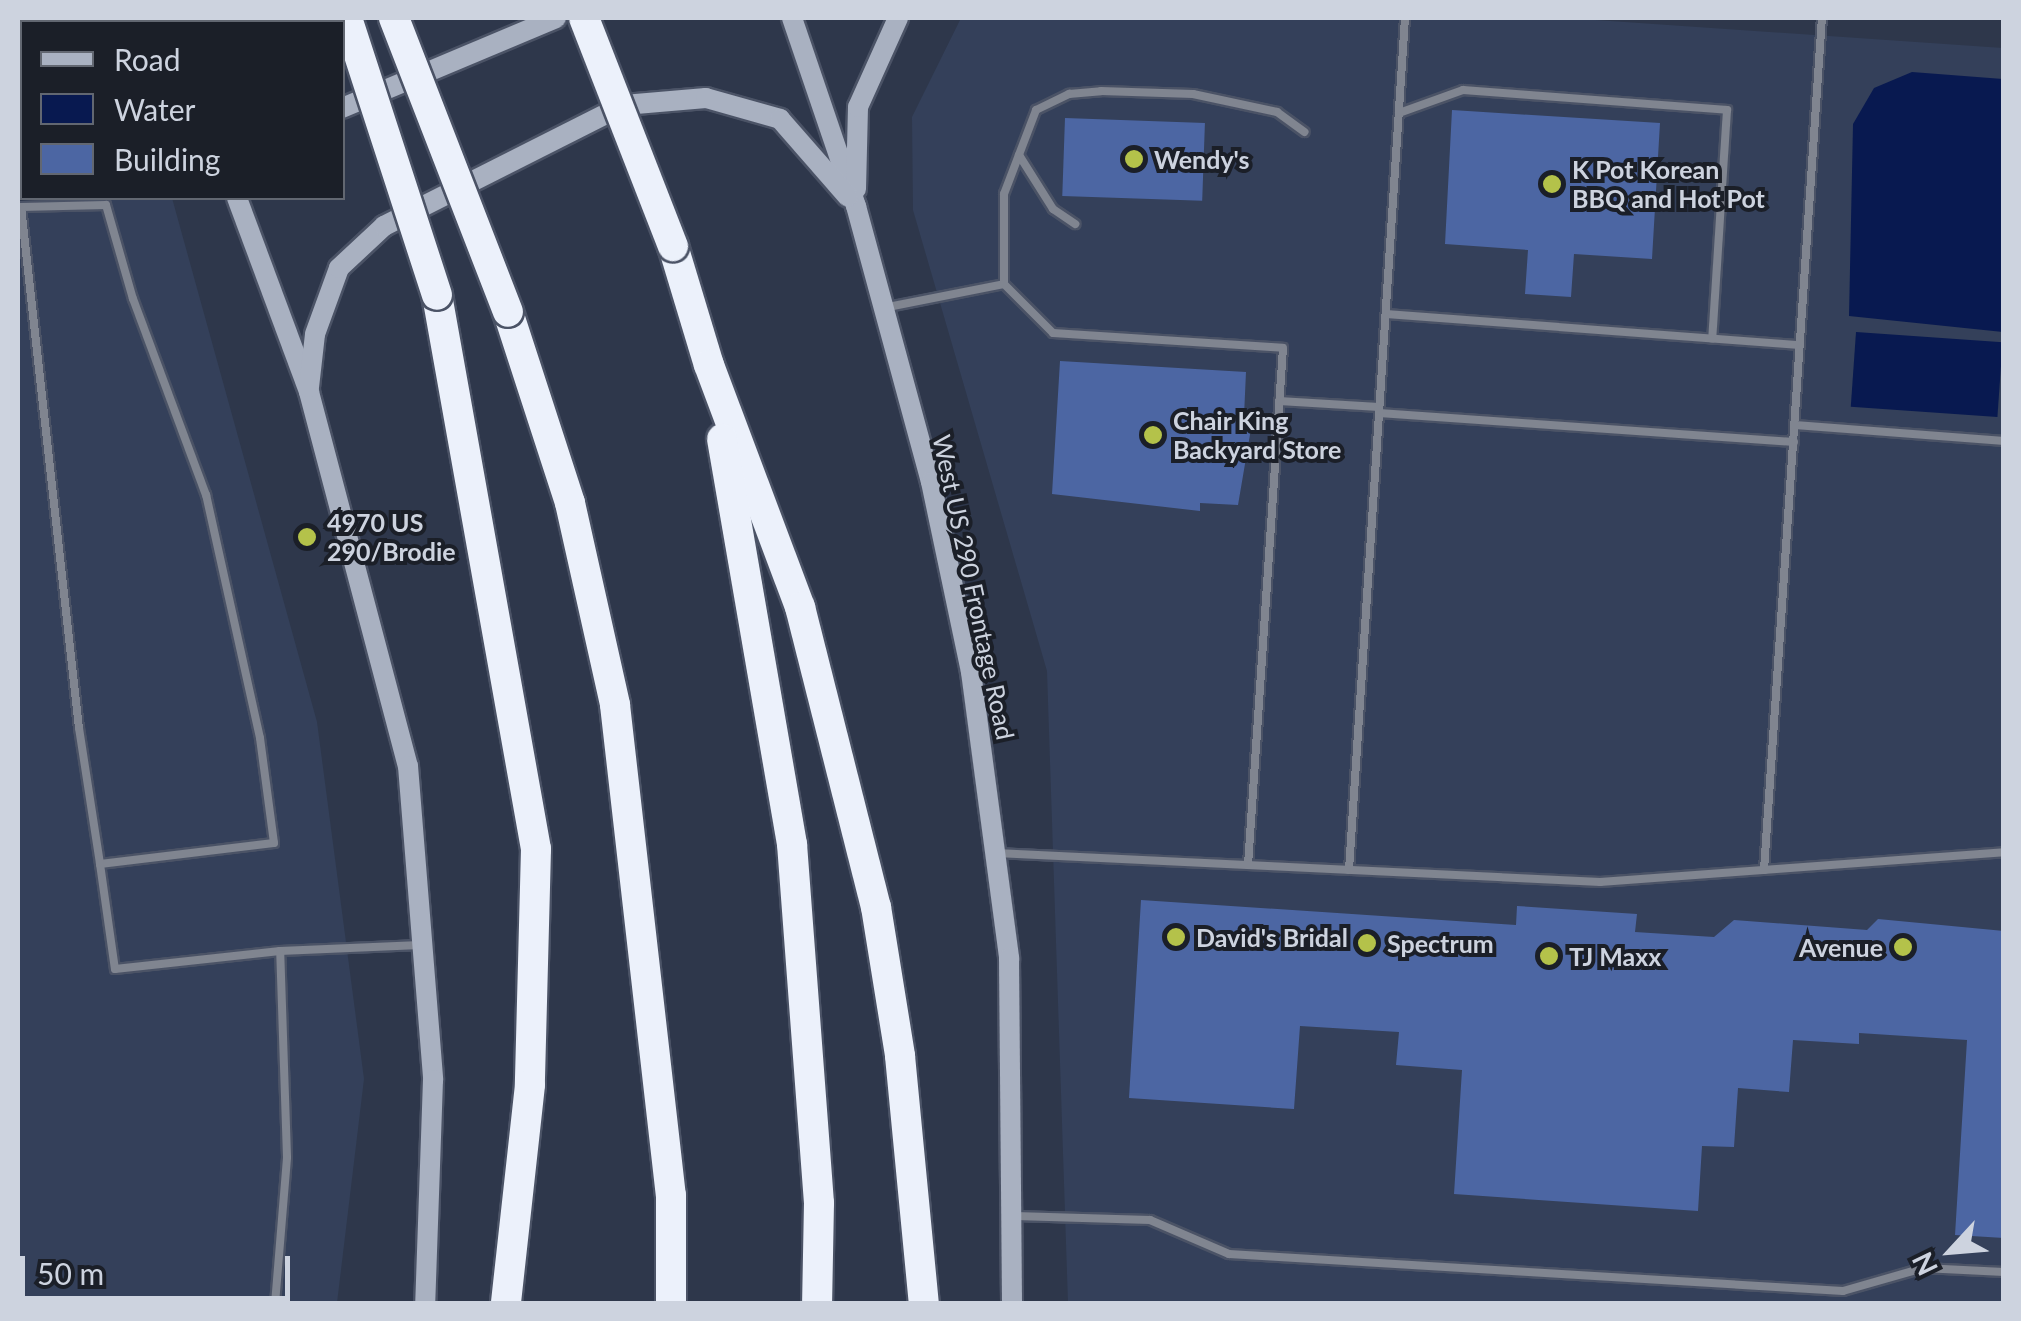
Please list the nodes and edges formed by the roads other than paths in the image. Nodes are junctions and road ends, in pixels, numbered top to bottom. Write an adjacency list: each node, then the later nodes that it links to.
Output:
1 (347, 18): 41 (highway, bridge)
2 (394, 18): 42 (highway, bridge)
3 (556, 18): 9 (main road)
4 (584, 18): 22 (highway, bridge)
5 (792, 18): 14 (main road, West US 290 Frontage Road)
6 (898, 18): 14 (main road)
7 (1406, 18): 10 (lane)
8 (1822, 18): 21 (lane)
9 (345, 107)
10 (1399, 113): 19 (lane); 20 (lane)
11 (1305, 132): 12 (lane)
12 (1019, 155): 16 (lane); 17 (lane)
13 (238, 200): 23 (main road)
14 (856, 206): 18 (main road, West US 290 Frontage Road); 23 (main road)
15 (20, 207): 31 (lane); 31 (lane)
16 (1074, 224)
17 (1004, 284): 18 (lane); 24 (lane)
18 (883, 308): 30 (main road, West US 290 Frontage Road)
19 (1386, 314): 20 (lane); 25 (lane)
20 (1712, 339): 21 (lane)
21 (1800, 345): 26 (lane)
22 (709, 366): 43 (highway); 44 (highway)
23 (309, 392): 35 (main road)
24 (1279, 401): 25 (lane); 32 (lane)
25 (1379, 410): 28 (lane); 33 (lane)
26 (1794, 425): 27 (lane); 28 (lane)
27 (2004, 441)
28 (1794, 442): 34 (lane)
29 (2004, 852): 34 (lane)
30 (996, 853): 32 (lane); 37 (main road, West US 290 Frontage Road)
31 (100, 864): 36 (lane)
32 (1248, 865): 33 (lane)
33 (1349, 870): 34 (lane)
34 (1764, 870)
35 (424, 945): 36 (lane); 40 (main road)
36 (280, 951): 39 (lane)
37 (1015, 1216): 38 (lane); 45 (main road, West US 290 Frontage Road)
38 (2004, 1272)
39 (275, 1304)
40 (425, 1304)
41 (506, 1304)
42 (670, 1304)
43 (818, 1304)
44 (924, 1304)
45 (1012, 1304)

